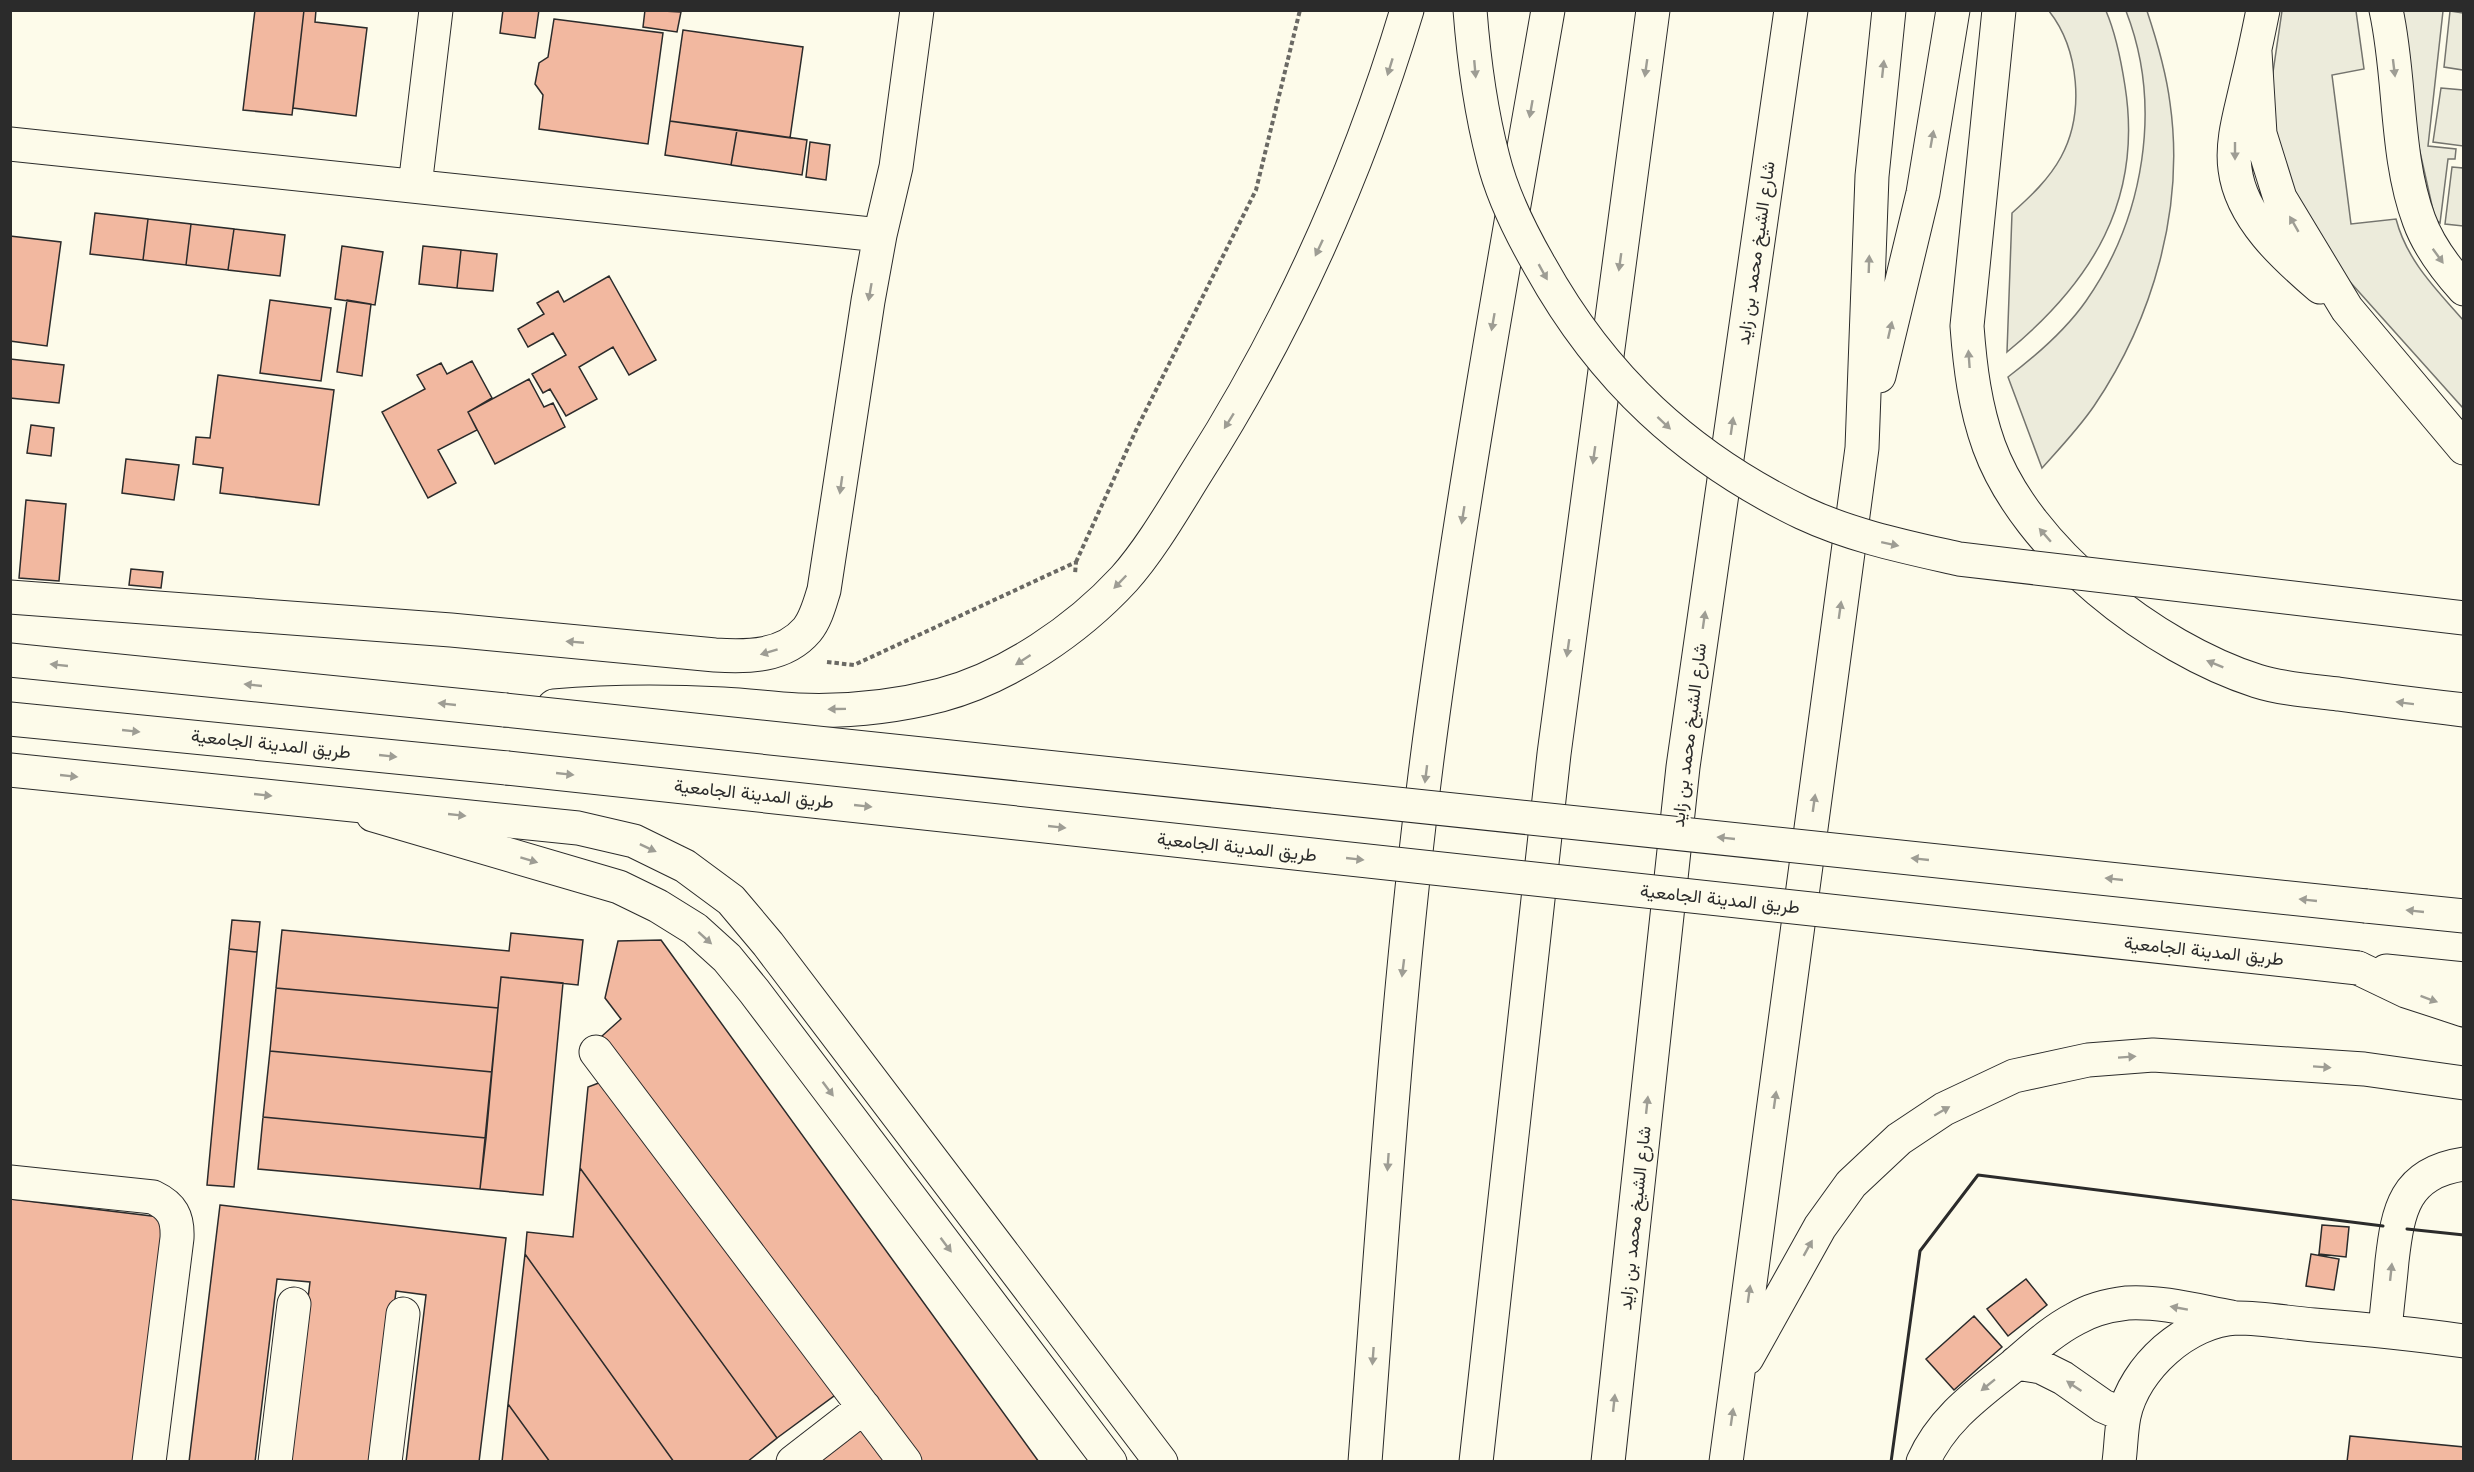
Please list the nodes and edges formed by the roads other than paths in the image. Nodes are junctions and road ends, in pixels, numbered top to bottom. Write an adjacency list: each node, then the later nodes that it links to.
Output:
1 (436, 10): 14 (main road)
2 (917, 10): 15 (main road)
3 (1407, 10): 22 (main road, one-way to 22)
4 (1470, 10): 20 (main road, one-way to 20, bridge)
5 (1548, 10): 51 (main road, one-way to 51)
6 (1653, 10): 52 (main road, one-way to 52)
7 (1791, 10): 53 (main road, شارع الشيخ محمد بن زايد, one-way to 7)
8 (1889, 10): 17 (main road, one-way to 8)
9 (1953, 10): 17 (main road, one-way to 9)
10 (1999, 10): 23 (main road, one-way to 10)
11 (2263, 10): 18 (main road)
12 (2386, 10): 16 (main road, one-way to 16)
13 (10, 144): 14 (main road)
14 (415, 186): 15 (main road)
15 (880, 235): 19 (main road, one-way to 19)
16 (2463, 289)
17 (1862, 448): 41 (main road, one-way to 17)
18 (2463, 448)
19 (10, 597)
20 (2463, 618)
21 (10, 660): 22 (main road, one-way to 21)
22 (505, 710): 27 (main road, one-way to 22, bridge)
23 (2463, 711)
24 (10, 719): 28 (main road, طريق المدينة الجامعية, one-way to 28, bridge)
25 (10, 771): 26 (main road, one-way to 26)
26 (332, 802): 49 (main road, one-way to 49); 50 (main road, one-way to 50)
27 (2463, 916)
28 (2358, 968): 29 (main road, طريق المدينة الجامعية); 30 (main road, one-way to 30)
29 (2463, 979)
30 (2463, 1010)
31 (596, 1052): 42 (main road)
32 (2463, 1083): 41 (main road, one-way to 32)
33 (2463, 1164): 38 (main road, one-way to 33)
34 (10, 1182): 44 (main road)
35 (294, 1304): 45 (main road)
36 (403, 1314): 46 (main road)
37 (2236, 1318): 38 (main road); 40 (main road, one-way to 40); 43 (main road)
38 (2385, 1330): 39 (main road)
39 (2463, 1341)
40 (2016, 1363): 43 (main road, one-way to 40); 55 (main road, one-way to 55)
41 (1738, 1372): 54 (main road, one-way to 41)
42 (864, 1407): 47 (main road); 48 (main road)
43 (2124, 1415): 56 (main road)
44 (149, 1461)
45 (275, 1461)
46 (385, 1461)
47 (793, 1461)
48 (905, 1461)
49 (1110, 1461)
50 (1161, 1461)
51 (1365, 1461)
52 (1476, 1461)
53 (1608, 1461)
54 (1726, 1461)
55 (1923, 1461)
56 (2119, 1461)

